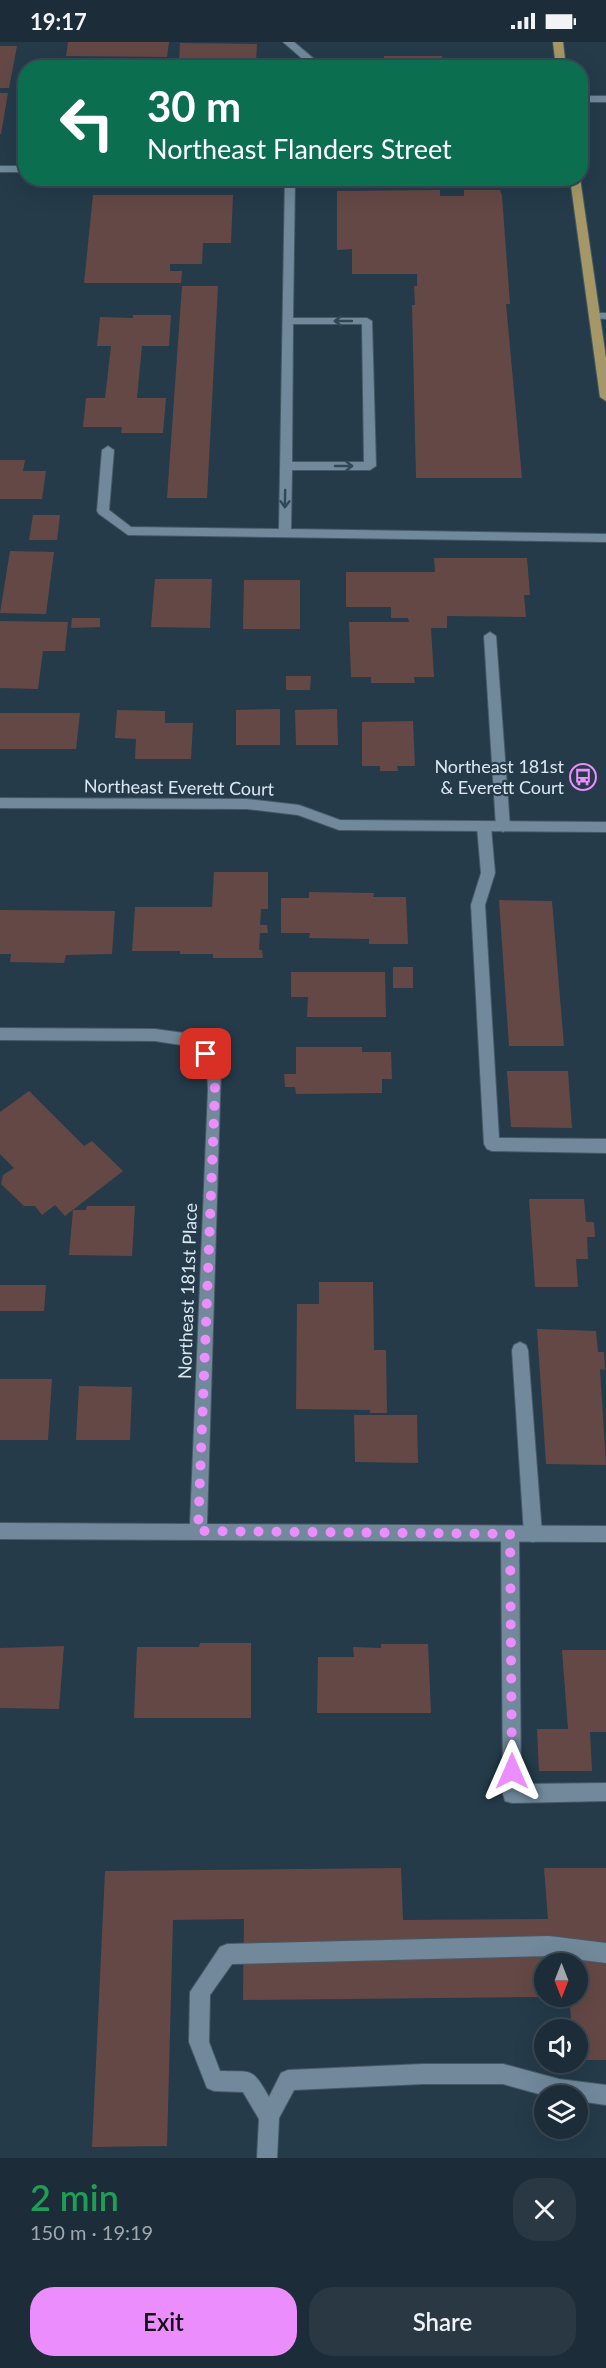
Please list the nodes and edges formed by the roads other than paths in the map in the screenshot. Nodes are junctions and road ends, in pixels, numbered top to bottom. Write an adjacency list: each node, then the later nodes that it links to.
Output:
1 (288, 42): 3 (street)
2 (558, 42): 4 (main road)
3 (310, 60)
4 (560, 60)
5 (588, 99): 6 (street)
6 (606, 99)
7 (0, 169): 8 (street)
8 (18, 169)
9 (290, 186): 12 (street)
10 (577, 186): 11 (main road)
11 (601, 316): 13 (main road)
12 (288, 321): 15 (street); 15 (street, one-way to 12)
13 (606, 398)
14 (108, 450): 16 (street)
15 (286, 466): 16 (street, one-way to 16)
16 (285, 533): 17 (street)
17 (606, 538)
18 (490, 636): 21 (street)
19 (0, 803): 20 (street, Northeast Everett Court)
20 (484, 827): 21 (street, Northeast Everett Court); 24 (street)
21 (503, 827): 22 (street, Northeast Everett Court)
22 (606, 827)
23 (0, 1034): 27 (street, Northeast 181st Place)
24 (606, 1146)
25 (520, 1350): 29 (street)
26 (0, 1531): 27 (street)
27 (198, 1531): 28 (street)
28 (510, 1534): 29 (street); 31 (street)
29 (533, 1534): 30 (street)
30 (606, 1534)
31 (606, 1792)
32 (606, 1953): 34 (street)
33 (606, 2095): 34 (street)
34 (269, 2117): 35 (street)
35 (267, 2158)

